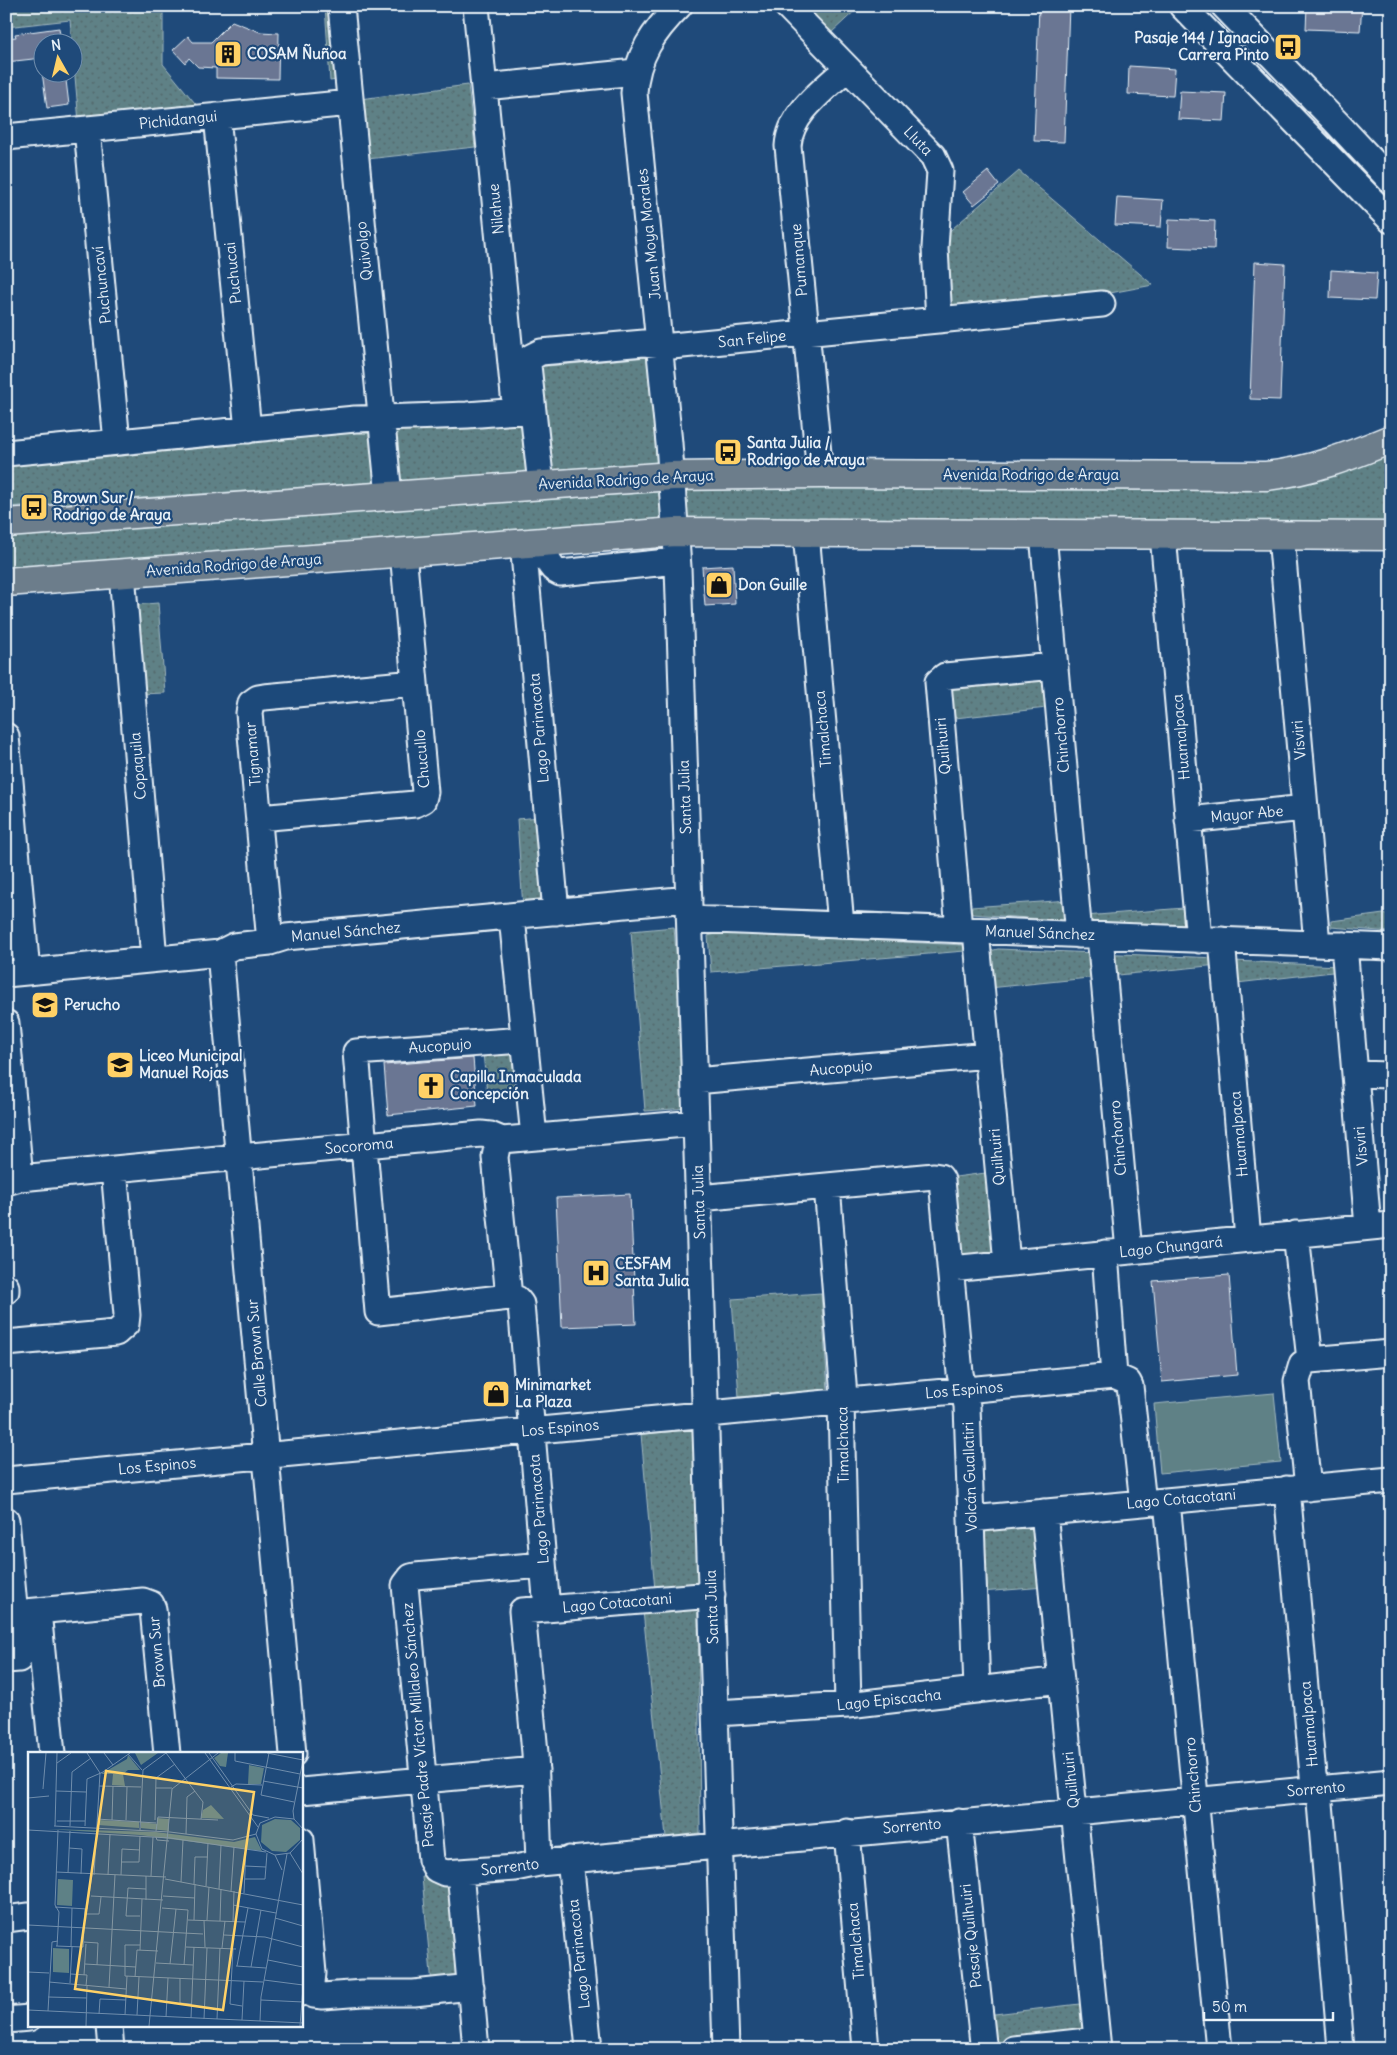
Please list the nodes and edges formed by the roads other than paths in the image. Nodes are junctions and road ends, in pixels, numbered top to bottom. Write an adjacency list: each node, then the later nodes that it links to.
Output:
1 (341, 6): 10 (street, Quivolgo)
2 (476, 6): 9 (street, Nilahue)
3 (679, 6): 8 (street, Juan Moya Morales)
4 (787, 6): 7 (street, Lluta)
5 (1182, 6): 15 (street)
6 (1224, 6): 14 (street)
7 (847, 68): 17 (street, Lluta); 18 (street, Pumanque)
8 (636, 72): 9 (street); 19 (street, Juan Moya Morales)
9 (484, 87): 20 (street, Nilahue)
10 (350, 102): 11 (street, Pichidangui); 21 (street, Quivolgo)
11 (217, 116): 12 (street, Pichidangui); 22 (street, Puchucai)
12 (87, 129): 13 (street, Pichidangui); 24 (street, Puchuncaví)
13 (6, 137)
14 (1391, 181)
15 (1391, 220)
16 (1102, 304): 17 (street, San Felipe)
17 (939, 320): 18 (street, San Felipe)
18 (806, 333): 19 (street, San Felipe); 26 (street, Pumanque)
19 (660, 345): 20 (street, San Felipe); 27 (street, Juan Moya Morales)
20 (524, 411): 21 (street); 28 (street, San Felipe)
21 (381, 418): 22 (street); 29 (street, Quivolgo)
22 (248, 430): 24 (street)
23 (1391, 439): 26 (main road, Avenida Rodrigo de Araya)
24 (117, 442): 25 (street)
25 (6, 453)
26 (820, 474): 27 (main road, Avenida Rodrigo de Araya)
27 (672, 476): 28 (main road, Avenida Rodrigo de Araya); 31 (street, Santa Julia)
28 (541, 484): 29 (main road, Avenida Rodrigo de Araya)
29 (389, 496): 30 (main road, Avenida Rodrigo de Araya)
30 (6, 523)
31 (675, 532): 32 (main road, Avenida Rodrigo de Araya); 37 (main road, Avenida Rodrigo de Araya); 39 (street, Santa Julia)
32 (806, 532): 33 (main road, Avenida Rodrigo de Araya); 51 (street, Timalchaca)
33 (1043, 534): 34 (main road, Avenida Rodrigo de Araya); 42 (street, Chinchorro)
34 (1163, 535): 35 (main road, Avenida Rodrigo de Araya); 47 (street, Huamalpaca)
35 (1281, 536): 36 (main road, Avenida Rodrigo de Araya); 45 (street, Visviri)
36 (1391, 536)
37 (534, 543): 38 (main road, Avenida Rodrigo de Araya); 39 (street); 49 (street, Lago Parinacota)
38 (403, 552): 40 (main road, Avenida Rodrigo de Araya); 43 (street, Chucullo)
39 (677, 561): 48 (street, Santa Julia)
40 (122, 573): 41 (main road, Avenida Rodrigo de Araya); 60 (street, Copaquila)
41 (6, 582)
42 (1055, 666): 52 (street, Quilhuiri); 53 (street, Chinchorro)
43 (415, 683): 46 (street, Tignamar); 46 (street, Chucullo)
44 (6, 736): 61 (street)
45 (1305, 808): 47 (street, Mayor Abe); 56 (street, Visviri)
46 (259, 818): 55 (street, Tignamar)
47 (1188, 820): 54 (street, Huamalpaca)
48 (689, 909): 49 (street, Manuel Sánchez); 51 (street, Manuel Sánchez); 67 (street, Santa Julia)
49 (556, 912): 50 (street, Manuel Sánchez)
50 (512, 917): 55 (street, Manuel Sánchez); 63 (street)
51 (840, 926): 52 (street, Manuel Sánchez)
52 (968, 930): 53 (street, Manuel Sánchez); 64 (street, Quilhuiri)
53 (1089, 935): 54 (street, Manuel Sánchez); 80 (street, Chinchorro)
54 (1210, 940): 56 (street, Manuel Sánchez); 79 (street, Huamalpaca)
55 (270, 942): 59 (street, Manuel Sánchez)
56 (1317, 944): 57 (street, Manuel Sánchez)
57 (1344, 945): 58 (street, Manuel Sánchez); 65 (street, Visviri)
58 (1391, 947)
59 (220, 953): 60 (street, Manuel Sánchez); 72 (street, Calle Brown Sur)
60 (154, 960): 61 (street, Manuel Sánchez)
61 (17, 973)
62 (6, 1023): 74 (street)
63 (524, 1040): 69 (street); 71 (street, Aucopujo)
64 (988, 1055): 67 (street, Aucopujo); 81 (street, Quilhuiri)
65 (1355, 1074): 66 (street); 77 (street, Visviri)
66 (1391, 1075)
67 (695, 1081): 68 (street, Santa Julia)
68 (696, 1122): 69 (street, Socoroma); 76 (street, Santa Julia)
69 (534, 1137): 70 (street, Socoroma)
70 (502, 1140): 71 (street, Socoroma); 85 (street)
71 (364, 1145): 72 (street, Socoroma); 85 (street)
72 (239, 1157): 73 (street, Socoroma); 94 (street, Calle Brown Sur)
73 (114, 1169): 74 (street, Socoroma); 86 (street)
74 (13, 1180)
75 (827, 1186): 76 (street); 82 (street, Volcán Guallatiri); 91 (street, Timalchaca)
76 (699, 1198): 92 (street, Santa Julia)
77 (1379, 1226): 78 (street, Lago Chungará)
78 (1296, 1234): 79 (street, Lago Chungará); 88 (street)
79 (1248, 1239): 80 (street, Lago Chungará)
80 (1117, 1252): 81 (street, Lago Chungará); 89 (street, Chinchorro)
81 (1007, 1263): 82 (street, Lago Chungará)
82 (950, 1268): 90 (street, Volcán Guallatiri)
83 (6, 1287): 84 (street)
84 (6, 1291)
85 (508, 1297): 93 (street, Lago Parinacota)
86 (6, 1343)
87 (1391, 1353): 88 (street)
88 (1310, 1360): 97 (street)
89 (1114, 1376): 90 (street, Los Espinos); 98 (street, Chinchorro)
90 (964, 1390): 91 (street, Los Espinos); 100 (street, Volcán Guallatiri)
91 (841, 1402): 92 (street, Los Espinos); 109 (street, Timalchaca)
92 (706, 1414): 93 (street, Los Espinos); 103 (street, Santa Julia)
93 (532, 1431): 94 (street, Los Espinos); 102 (street, Lago Parinacota)
94 (266, 1456): 95 (street, Los Espinos); 113 (street, Calle Brown Sur)
95 (6, 1480)
96 (1391, 1480): 97 (street, Lago Cotacotani)
97 (1298, 1488): 98 (street, Lago Cotacotani); 117 (street, Huamalpaca)
98 (1155, 1502): 99 (street, Lago Cotacotani); 119 (street, Chinchorro)
99 (1044, 1512): 100 (street, Lago Cotacotani); 107 (street, Quilhuiri)
100 (971, 1519): 108 (street, Volcán Guallatiri)
101 (6, 1520): 105 (street)
102 (544, 1564): 104 (street, Lago Parinacota); 115 (street, Pasaje Padre Víctor Millaleo Sánchez)
103 (712, 1595): 104 (street, Lago Cotacotani); 110 (street, Santa Julia)
104 (547, 1609): 114 (street, Lago Cotacotani)
105 (27, 1612): 106 (street); 111 (street); 112 (street, Brown Sur)
106 (6, 1660)
107 (1061, 1680): 108 (street, Lago Episcacha); 120 (street, Quilhuiri)
108 (977, 1690): 109 (street, Lago Episcacha)
109 (848, 1705): 110 (street, Lago Episcacha)
110 (716, 1713): 123 (street, Santa Julia)
111 (52, 1752)
112 (167, 1752)
113 (293, 1752)
114 (536, 1770): 115 (street); 126 (street)
115 (423, 1780): 118 (street); 127 (street, Pasaje Padre Víctor Millaleo Sánchez)
116 (1391, 1782): 117 (street, Sorrento)
117 (1317, 1789): 119 (street, Sorrento); 145 (street, Huamalpaca)
118 (302, 1791)
119 (1195, 1800): 120 (street, Sorrento); 144 (street, Chinchorro)
120 (1074, 1811): 121 (street, Sorrento); 136 (street, Quilhuiri)
121 (959, 1822): 122 (street, Sorrento); 142 (street, Pasaje Quilhuiri)
122 (847, 1832): 123 (street, Sorrento); 141 (street, Timalchaca)
123 (720, 1844): 125 (street, Sorrento); 140 (street, Santa Julia)
124 (302, 1851): 132 (street)
125 (570, 1859): 126 (street, Sorrento); 139 (street, Lago Parinacota)
126 (539, 1863): 128 (street, Sorrento)
127 (436, 1868): 128 (street, Sorrento)
128 (460, 1872): 131 (street)
129 (28, 1916): 130 (street)
130 (6, 1919)
131 (471, 1987): 132 (street); 138 (street)
132 (303, 1992)
133 (28, 2018): 134 (street)
134 (6, 2020)
135 (109, 2028): 137 (street)
136 (1097, 2044): 143 (street)
137 (111, 2049)
138 (476, 2049)
139 (588, 2049)
140 (726, 2049)
141 (866, 2049)
142 (986, 2049)
143 (1014, 2049)
144 (1219, 2049)
145 (1341, 2049)

